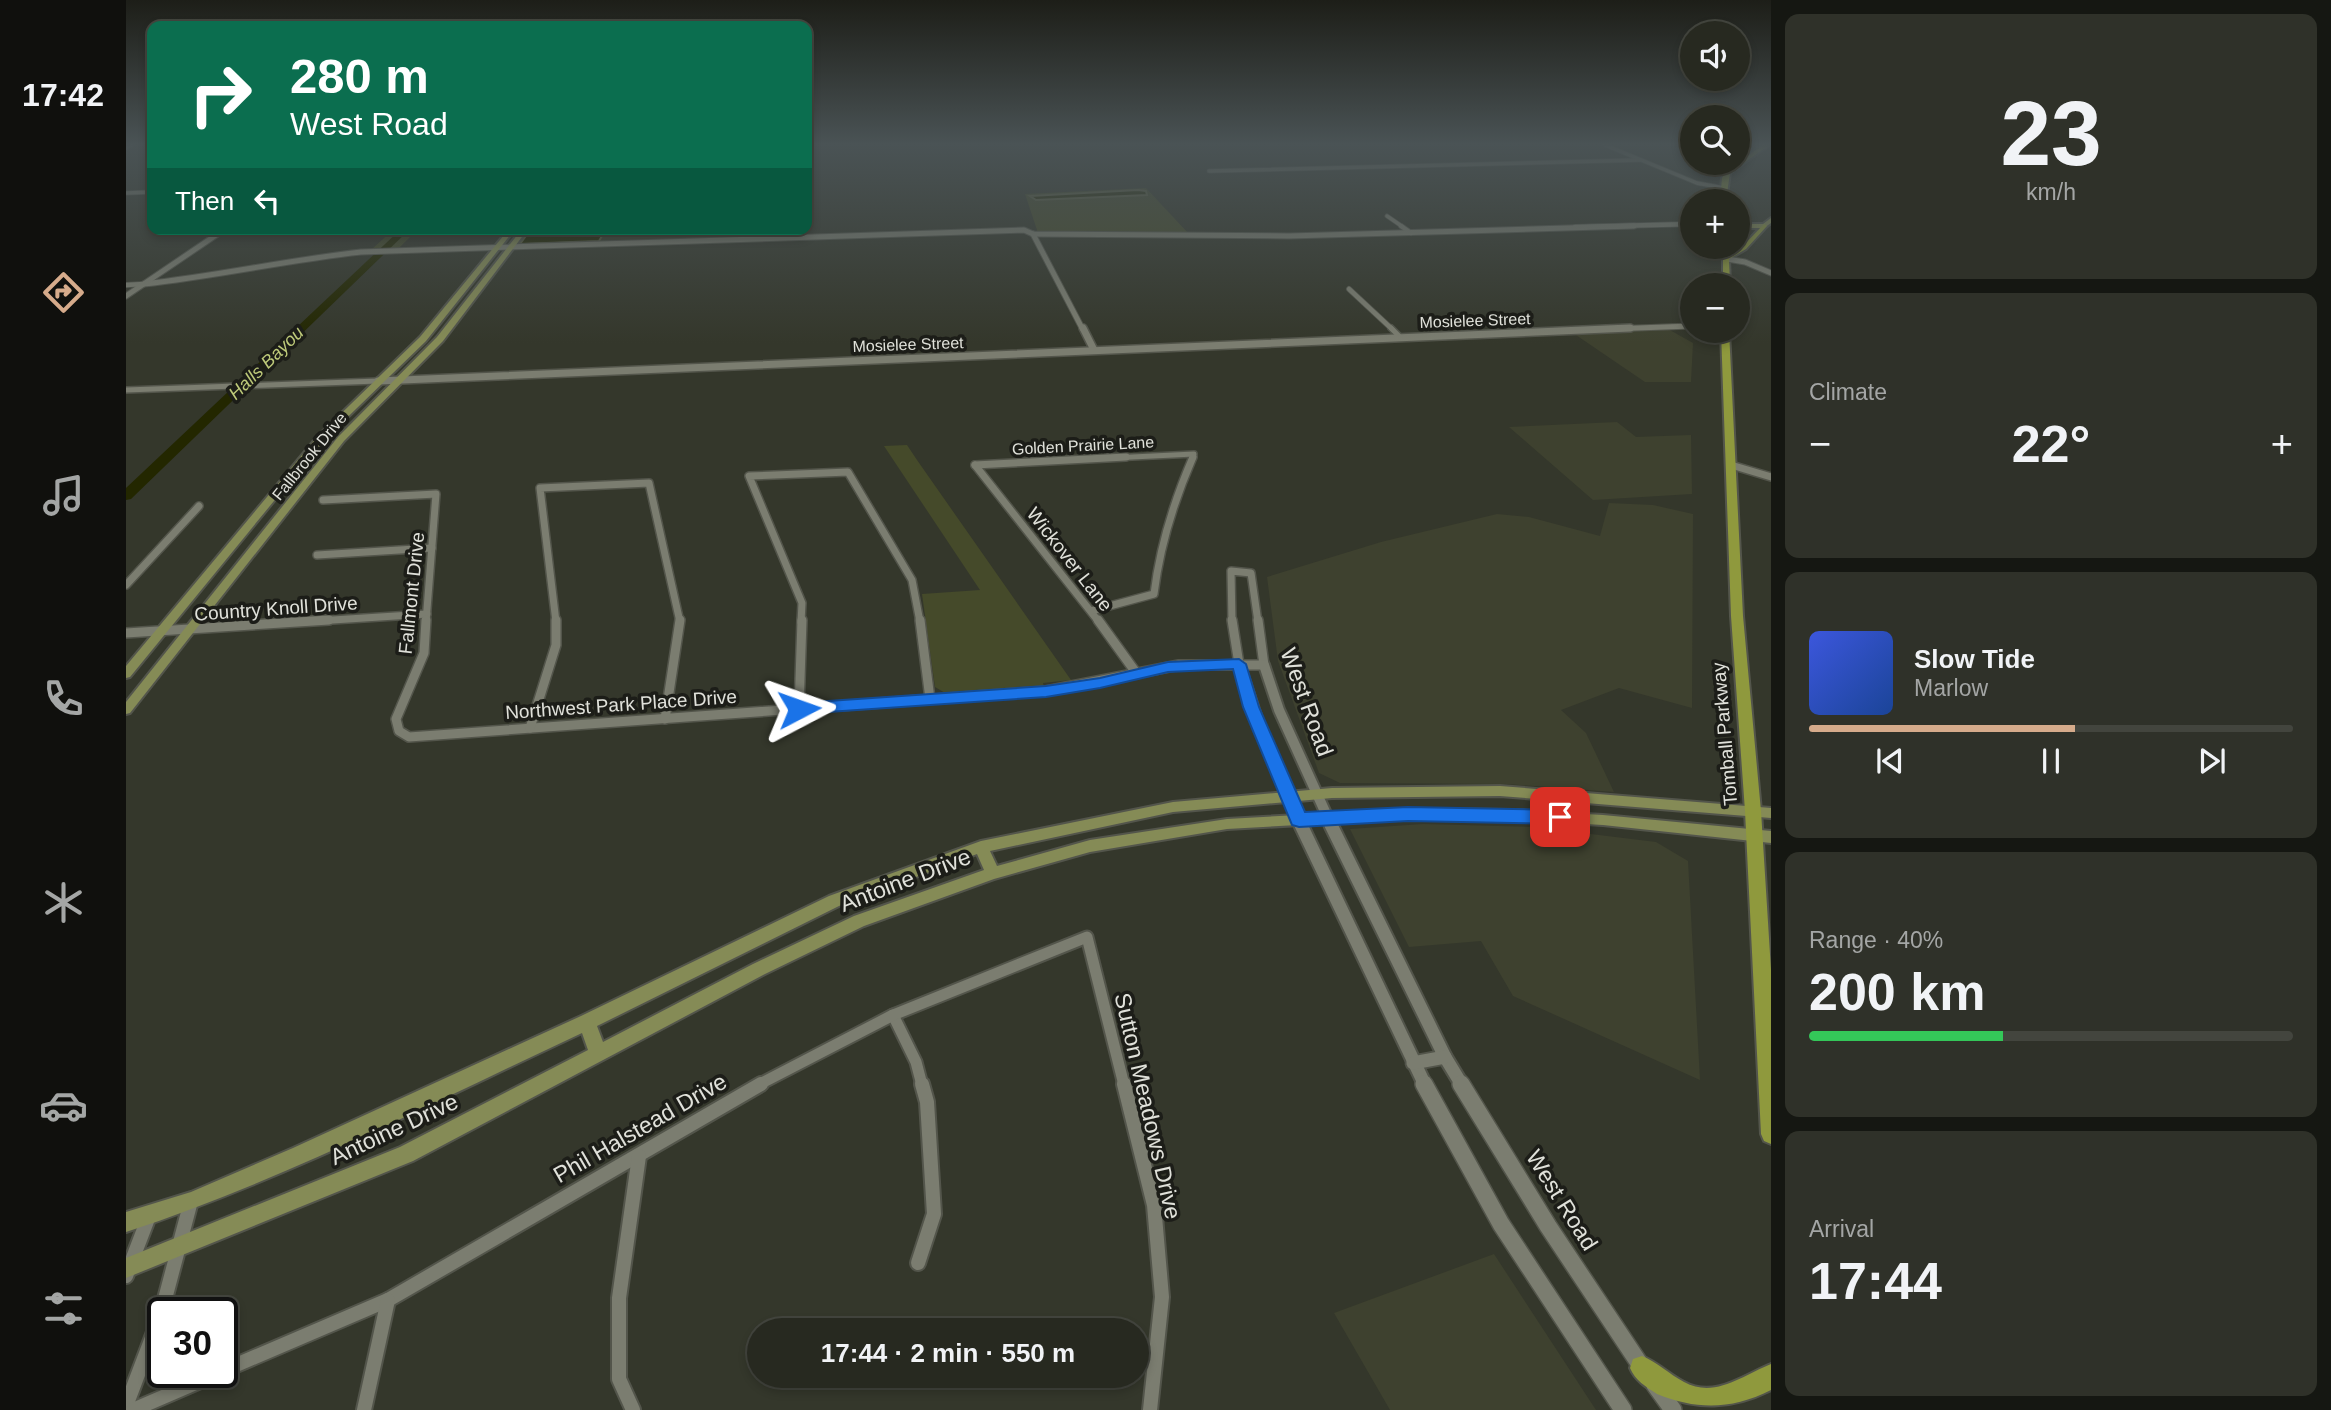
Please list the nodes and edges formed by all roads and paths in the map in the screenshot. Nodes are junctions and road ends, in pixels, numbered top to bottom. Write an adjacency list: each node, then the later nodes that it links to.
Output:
1 (1387, 216): 6 (street)
2 (1771, 220): 5 (main road)
3 (1680, 224): 6 (street)
4 (1750, 226): 5 (main road)
5 (1764, 226): 13 (main road)
6 (1411, 233): 7 (street)
7 (1033, 234): 12 (street); 25 (street)
8 (216, 235): 18 (street)
9 (507, 235): 14 (main road, Fallbrook Drive)
10 (521, 235): 15 (main road, Fallbrook Drive)
11 (778, 235): 12 (street)
12 (778, 238): 15 (street)
13 (1750, 241)
14 (498, 246): 15 (street); 18 (street); 27 (main road, Fallbrook Drive)
15 (513, 246): 26 (main road, Fallbrook Drive)
16 (1732, 259): 17 (street)
17 (1771, 273)
18 (144, 284): 19 (street); 21 (street)
19 (126, 285)
20 (1349, 289): 23 (street)
21 (126, 296)
22 (1680, 326): 23 (street, Mosielee Street)
23 (1399, 336): 25 (street, Mosielee Street)
24 (1726, 343): 29 (main road, Tomball Parkway)
25 (1094, 350): 26 (street, Mosielee Street)
26 (398, 380): 27 (street, Mosielee Street); 39 (main road, Fallbrook Drive)
27 (378, 381): 28 (street, Mosielee Street); 40 (main road, Fallbrook Drive)
28 (126, 390)
29 (1731, 465): 31 (street); 55 (main road, Tomball Parkway)
30 (975, 466): 37 (street, Wickover Lane); 37 (street, Golden Prairie Lane)
31 (1771, 477)
32 (323, 500): 34 (street, Fallmont Drive)
33 (199, 506): 36 (street)
34 (432, 548): 35 (street); 38 (street, Fallmont Drive)
35 (317, 555)
36 (126, 585)
37 (1091, 611): 45 (street, Wickover Lane)
38 (427, 614): 39 (street, Country Knoll Drive); 51 (street, Fallmont Drive)
39 (190, 629): 40 (street, Country Knoll Drive); 48 (main road, Fallbrook Drive)
40 (162, 631): 41 (street, Country Knoll Drive); 44 (main road, Fallbrook Drive)
41 (126, 633)
42 (1239, 664): 43 (street, Northwest Park Place Drive); 43 (street, West Road); 45 (street, Northwest Park Place Drive); 54 (street, West Road)
43 (1264, 665): 53 (street, West Road)
44 (126, 674)
45 (1137, 674): 46 (street, Northwest Park Place Drive)
46 (930, 699): 47 (street, Northwest Park Place Drive); 47 (street)
47 (799, 709): 49 (street, Northwest Park Place Drive)
48 (126, 710)
49 (665, 719): 50 (street, Northwest Park Place Drive); 50 (street)
50 (530, 728): 51 (street, Northwest Park Place Drive)
51 (399, 731)
52 (1500, 791): 53 (main road, Antoine Drive); 55 (main road, Antoine Drive); 57 (main road)
53 (1316, 794): 54 (main road, Antoine Drive); 58 (street, West Road)
54 (1289, 796): 59 (street, West Road); 61 (main road, Antoine Drive)
55 (1753, 811): 56 (main road, Antoine Drive); 60 (main road, Tomball Parkway)
56 (1771, 813)
57 (1516, 815): 58 (main road, Antoine Drive); 60 (main road, Antoine Drive)
58 (1327, 818): 59 (main road, Antoine Drive); 67 (street, West Road)
59 (1299, 820): 62 (main road, Antoine Drive); 68 (street, West Road)
60 (1763, 836): 69 (main road, Tomball Parkway)
61 (981, 847): 62 (main road); 65 (main road, Antoine Drive)
62 (993, 873): 66 (main road, Antoine Drive)
63 (1087, 937): 64 (street, Phil Halstead Drive); 86 (street, Sutton Meadows Drive)
64 (892, 1015): 70 (street, Phil Halstead Drive); 75 (street)
65 (587, 1022): 66 (main road); 71 (main road, Antoine Drive)
66 (598, 1054): 74 (main road, Antoine Drive)
67 (1445, 1057): 68 (street); 79 (street, West Road)
68 (1413, 1063): 87 (street, West Road)
69 (1771, 1135)
70 (639, 1156): 77 (street, Phil Halstead Drive); 85 (street)
71 (191, 1201): 72 (main road, Antoine Drive); 74 (street)
72 (149, 1216): 73 (main road, Antoine Drive); 76 (street)
73 (126, 1222)
74 (178, 1248): 76 (main road, Antoine Drive); 82 (street)
75 (918, 1263)
76 (127, 1270)
77 (388, 1300): 78 (street, Phil Halstead Drive); 84 (street)
78 (238, 1365)
79 (1642, 1368): 80 (main road); 88 (street, West Road)
80 (1771, 1376)
81 (185, 1388): 83 (street, Phil Halstead Drive)
82 (126, 1406)
83 (133, 1410)
84 (364, 1410)
85 (633, 1410)
86 (1150, 1410)
87 (1623, 1410)
88 (1673, 1410)

